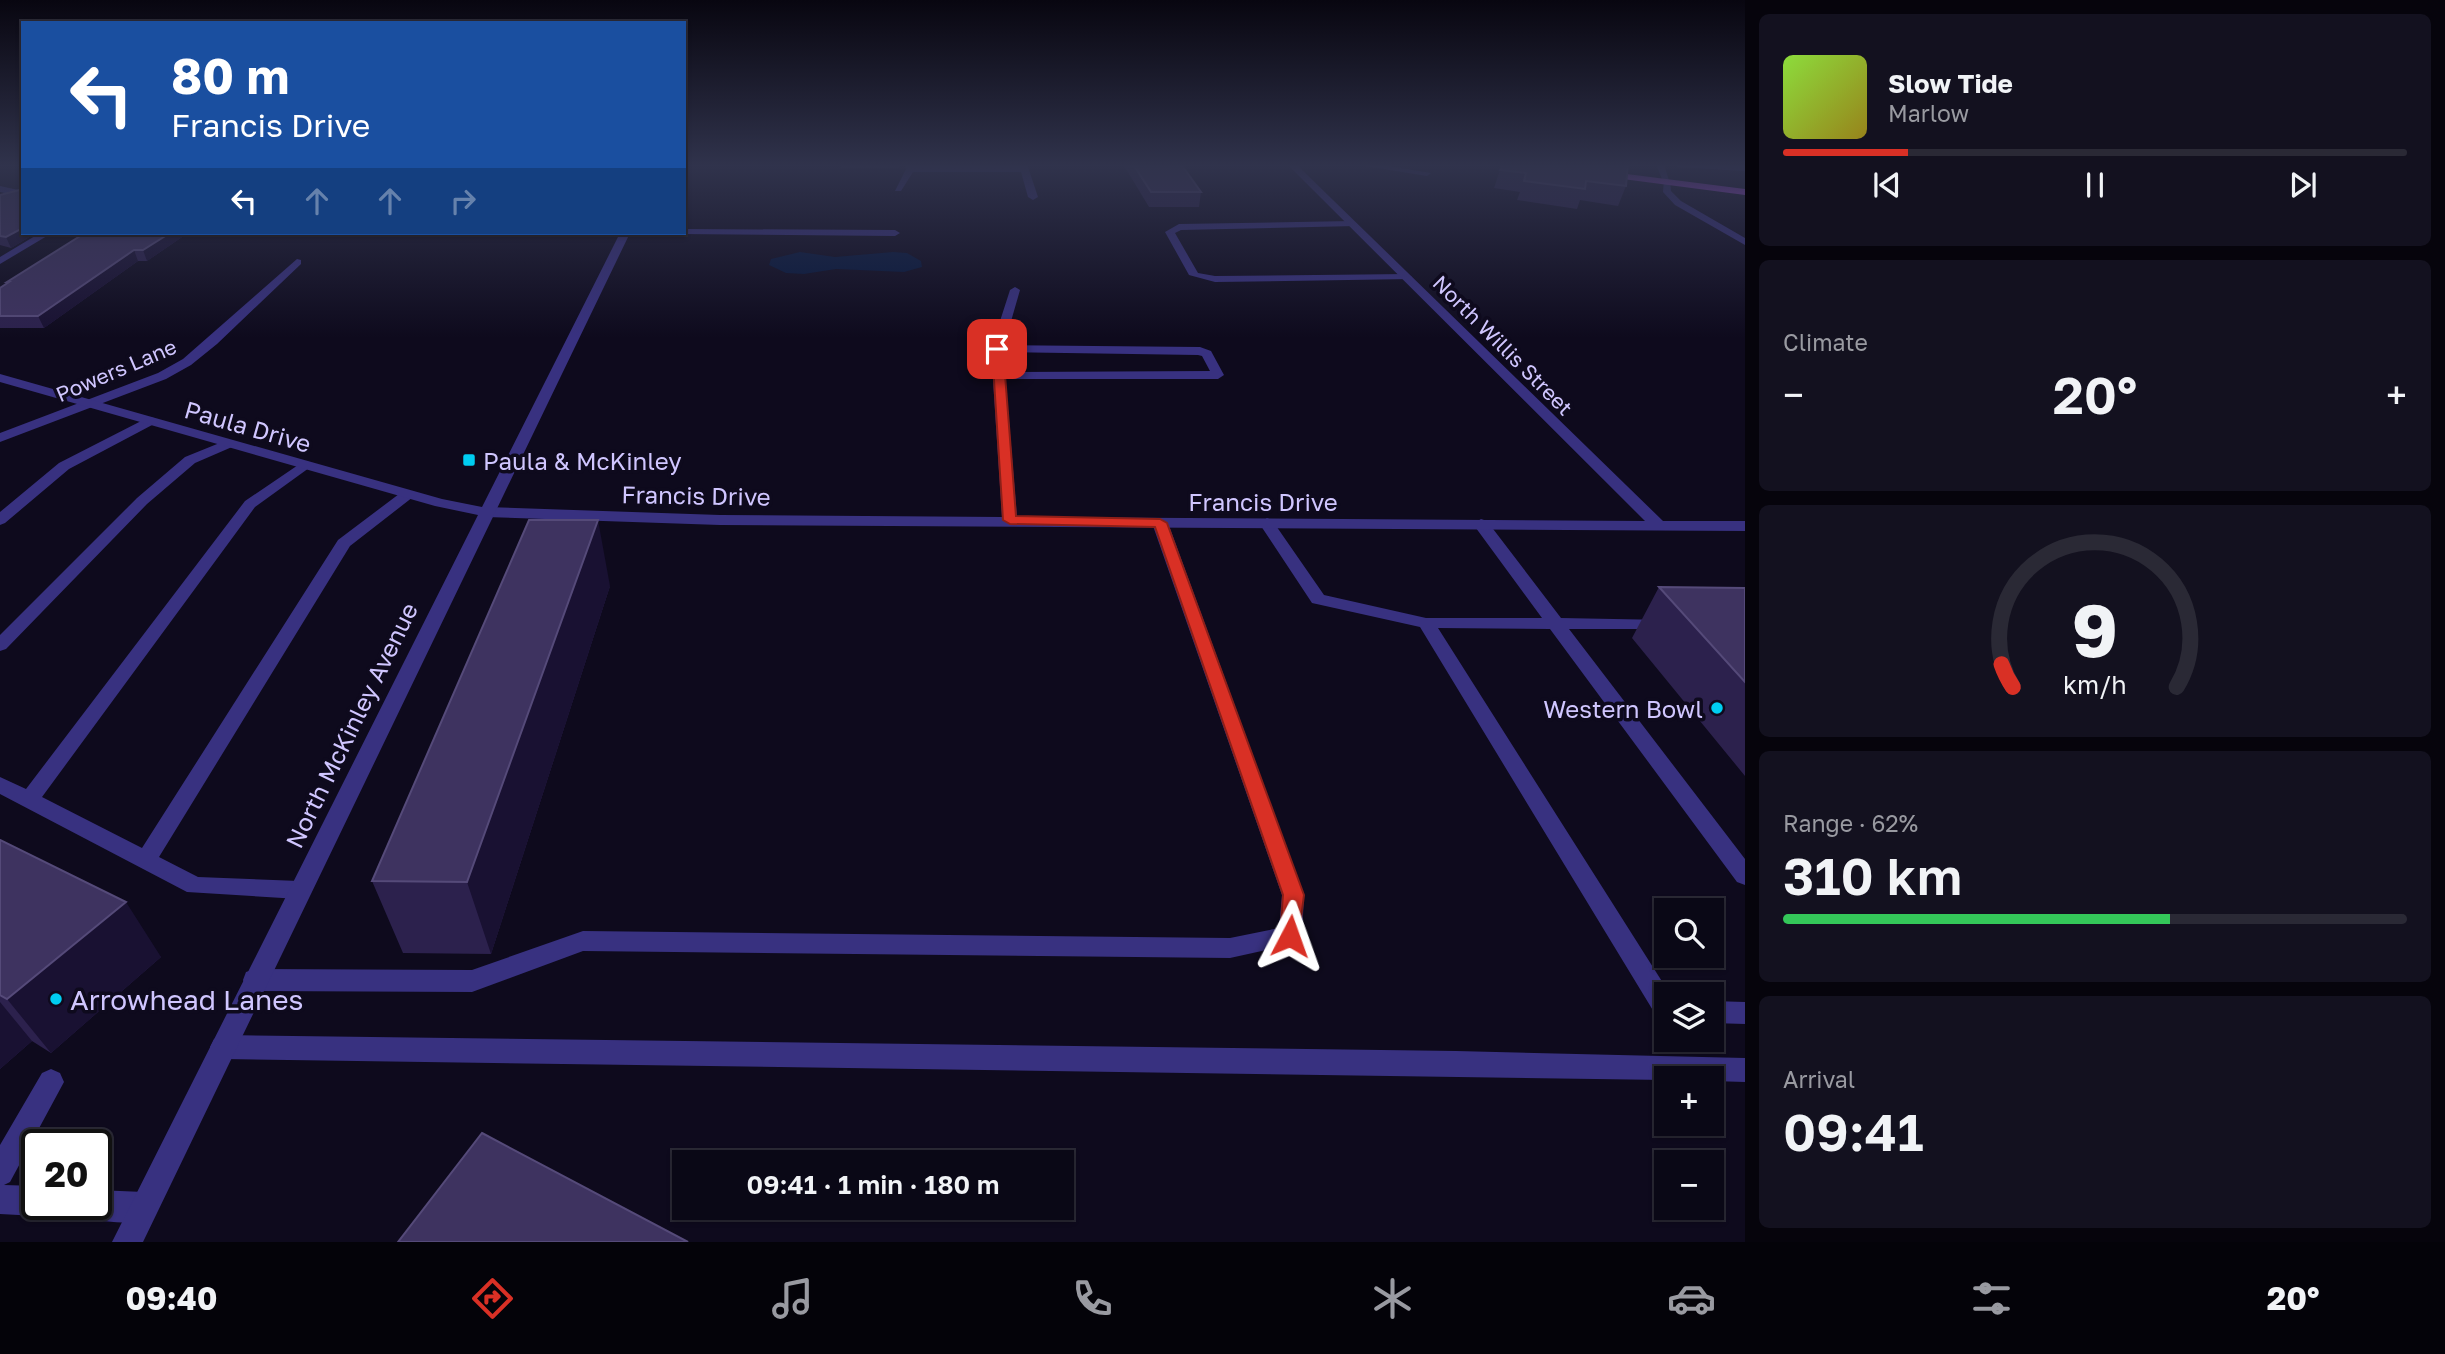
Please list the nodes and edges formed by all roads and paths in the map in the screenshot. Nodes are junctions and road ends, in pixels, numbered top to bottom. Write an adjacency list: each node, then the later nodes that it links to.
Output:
1 (1711, 222): 7 (street)
2 (1352, 224): 10 (street, North Willis Street); 10 (street)
3 (686, 232): 4 (street)
4 (895, 233)
5 (44, 235): 8 (street)
6 (624, 235): 21 (street, North McKinley Avenue)
7 (1745, 242)
8 (0, 261)
9 (297, 261): 15 (street, Powers Lane)
10 (1407, 277): 27 (street, North Willis Street)
11 (1015, 290): 12 (street)
12 (997, 349): 13 (street); 13 (street)
13 (998, 375): 23 (street)
14 (0, 378): 15 (street, Paula Drive)
15 (90, 404): 16 (street, Paula Drive); 17 (street, Powers Lane)
16 (149, 421): 18 (street, Paula Drive); 22 (street)
17 (0, 438)
18 (227, 443): 19 (street, Paula Drive); 32 (street)
19 (304, 465): 20 (street, Paula Drive); 34 (street)
20 (408, 494): 21 (street, Paula Drive); 35 (street)
21 (486, 512): 23 (street, Francis Drive); 37 (street, North McKinley Avenue)
22 (0, 520)
23 (1010, 520): 24 (street, Francis Drive)
24 (1160, 523): 25 (street, Francis Drive); 38 (street)
25 (1267, 523): 26 (street, Francis Drive); 29 (street)
26 (1480, 524): 27 (street, Francis Drive); 30 (street)
27 (1658, 525): 28 (street, Francis Drive)
28 (1745, 526)
29 (1426, 623): 30 (street); 39 (street)
30 (1556, 624): 31 (street); 36 (street)
31 (1677, 624)
32 (0, 645)
33 (0, 785): 34 (street)
34 (29, 800): 35 (street)
35 (146, 860): 37 (street)
36 (1745, 876)
37 (299, 890): 38 (street, North McKinley Avenue)
38 (255, 980): 42 (street, North McKinley Avenue)
39 (1654, 990)
40 (1724, 1012): 41 (street)
41 (1745, 1013)
42 (223, 1047): 43 (street); 49 (street, North McKinley Avenue)
43 (1745, 1070)
44 (51, 1082): 45 (street)
45 (0, 1172)
46 (0, 1199): 47 (street)
47 (21, 1200)
48 (112, 1205): 49 (street)
49 (144, 1207): 50 (street, North McKinley Avenue)
50 (127, 1242)

